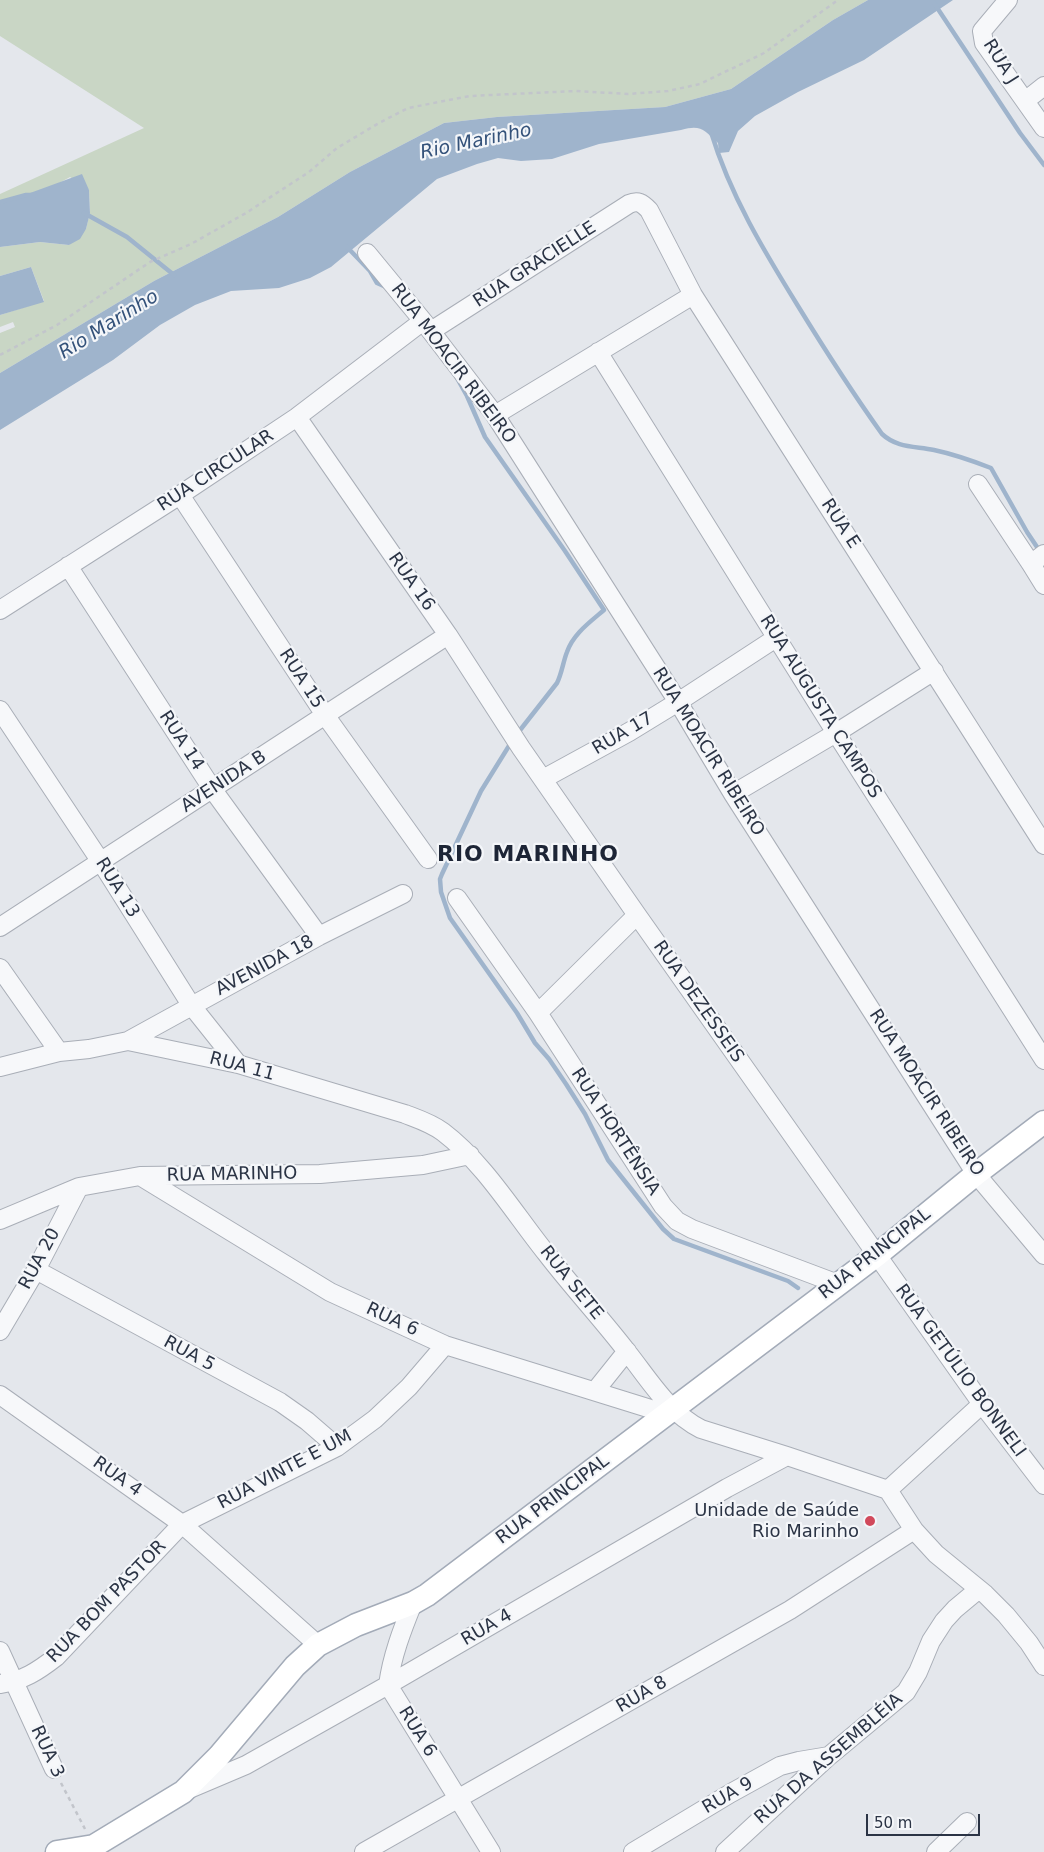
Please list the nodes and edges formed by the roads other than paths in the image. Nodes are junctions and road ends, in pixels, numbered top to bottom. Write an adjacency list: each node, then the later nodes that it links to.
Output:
1 (1008, 0): 3 (street, RUA J)
2 (1044, 86): 3 (street)
3 (1025, 101): 4 (street, RUA J)
4 (1044, 128)
5 (639, 202): 7 (street, RUA E); 8 (street, RUA GRACIELLE)
6 (367, 253): 8 (street, RUA MOACIR RIBEIRO)
7 (693, 295): 9 (street); 20 (street, RUA E)
8 (420, 327): 10 (street, RUA MOACIR RIBEIRO); 11 (street, RUA CIRCULAR)
9 (598, 352): 10 (street); 19 (street, RUA AUGUSTA CAMPOS)
10 (495, 415): 21 (street, RUA MOACIR RIBEIRO)
11 (297, 417): 13 (street, RUA CIRCULAR); 18 (street, RUA 16)
12 (978, 484): 14 (street)
13 (180, 495): 15 (street, RUA CIRCULAR); 23 (street, RUA 15)
14 (1037, 559): 16 (street)
15 (68, 566): 17 (street, RUA CIRCULAR); 27 (street, RUA 14)
16 (1044, 586)
17 (0, 610)
18 (448, 635): 23 (street, AVENIDA B); 25 (street, RUA 16)
19 (776, 638): 21 (street, RUA 17); 24 (street, RUA AUGUSTA CAMPOS)
20 (934, 671): 24 (street); 29 (street, RUA E)
21 (678, 702): 26 (street, RUA 17); 28 (street, RUA MOACIR RIBEIRO)
22 (0, 710): 31 (street, RUA 13)
23 (325, 715): 27 (street, AVENIDA B); 30 (street, RUA 15)
24 (836, 733): 28 (street); 42 (street, RUA AUGUSTA CAMPOS)
25 (521, 748): 26 (street, RUA DEZESSEIS)
26 (544, 779): 34 (street, RUA DEZESSEIS)
27 (213, 790): 31 (street, AVENIDA B); 36 (street, RUA 14)
28 (733, 794): 47 (street, RUA MOACIR RIBEIRO)
29 (1044, 845)
30 (428, 859)
31 (101, 862): 35 (street, AVENIDA B); 38 (street, RUA 13)
32 (403, 894): 36 (street, AVENIDA 18)
33 (457, 898): 39 (street, RUA HORTÊNSIA)
34 (637, 916): 39 (street); 51 (street, RUA DEZESSEIS)
35 (0, 927)
36 (319, 936): 38 (street, AVENIDA 18)
37 (0, 968): 41 (street)
38 (191, 1006): 40 (street, AVENIDA 18); 43 (street, RUA 13)
39 (538, 1014): 54 (street, RUA HORTÊNSIA)
40 (128, 1041): 41 (street, RUA 11); 43 (street, RUA 11)
41 (59, 1052): 44 (street, RUA 11)
42 (1044, 1060)
43 (238, 1064): 46 (street, RUA 11)
44 (0, 1066)
45 (1044, 1122): 47 (main road, RUA PRINCIPAL)
46 (470, 1155): 48 (street, RUA MARINHO); 57 (street, RUA SETE)
47 (976, 1174): 51 (main road, RUA PRINCIPAL); 52 (street, RUA MOACIR RIBEIRO)
48 (140, 1176): 49 (street, RUA MARINHO); 56 (street, RUA 6)
49 (79, 1187): 50 (street, RUA MARINHO); 53 (street, RUA 20)
50 (0, 1220)
51 (877, 1255): 54 (main road, RUA PRINCIPAL); 60 (street, RUA GETÚLIO BONNELI)
52 (1044, 1255)
53 (36, 1270): 55 (street, RUA 20); 62 (street, RUA 5)
54 (838, 1284): 61 (main road, RUA PRINCIPAL)
55 (0, 1332)
56 (445, 1344): 58 (street, RUA 6); 62 (street, RUA VINTE E UM)
57 (627, 1351): 58 (street); 61 (street, RUA SETE)
58 (595, 1391): 61 (street, RUA 6)
59 (0, 1395): 66 (street, RUA 4)
60 (982, 1404): 64 (street, RUA GETÚLIO BONNELI); 65 (street)
61 (670, 1412): 63 (street); 69 (main road, RUA PRINCIPAL)
62 (337, 1447): 66 (street, RUA VINTE E UM)
63 (787, 1456): 65 (street); 74 (street, RUA 4)
64 (1044, 1485)
65 (888, 1490): 67 (street)
66 (182, 1524): 70 (street, RUA 4); 73 (street, RUA BOM PASTOR)
67 (914, 1530): 68 (street); 78 (street, RUA 8)
68 (979, 1589): 72 (street); 75 (street, RUA DA ASSEMBLÉIA)
69 (412, 1603): 70 (main road, RUA PRINCIPAL); 74 (street)
70 (318, 1645): 77 (main road, RUA PRINCIPAL)
71 (0, 1651): 73 (street, RUA 3)
72 (1044, 1666)
73 (8, 1683): 76 (street, RUA 3)
74 (388, 1685): 77 (street, RUA 4); 78 (street, RUA 6)
75 (829, 1756): 84 (street, RUA 9); 85 (street, RUA DA ASSEMBLÉIA)
76 (54, 1769)
77 (183, 1792): 80 (main road, RUA PRINCIPAL)
78 (458, 1800): 82 (street, RUA 8); 83 (street, RUA 6)
79 (967, 1822): 86 (street)
80 (95, 1849): 81 (main road, RUA PRINCIPAL)
81 (58, 1852)
82 (364, 1852)
83 (491, 1852)
84 (633, 1852)
85 (725, 1852)
86 (936, 1852)

